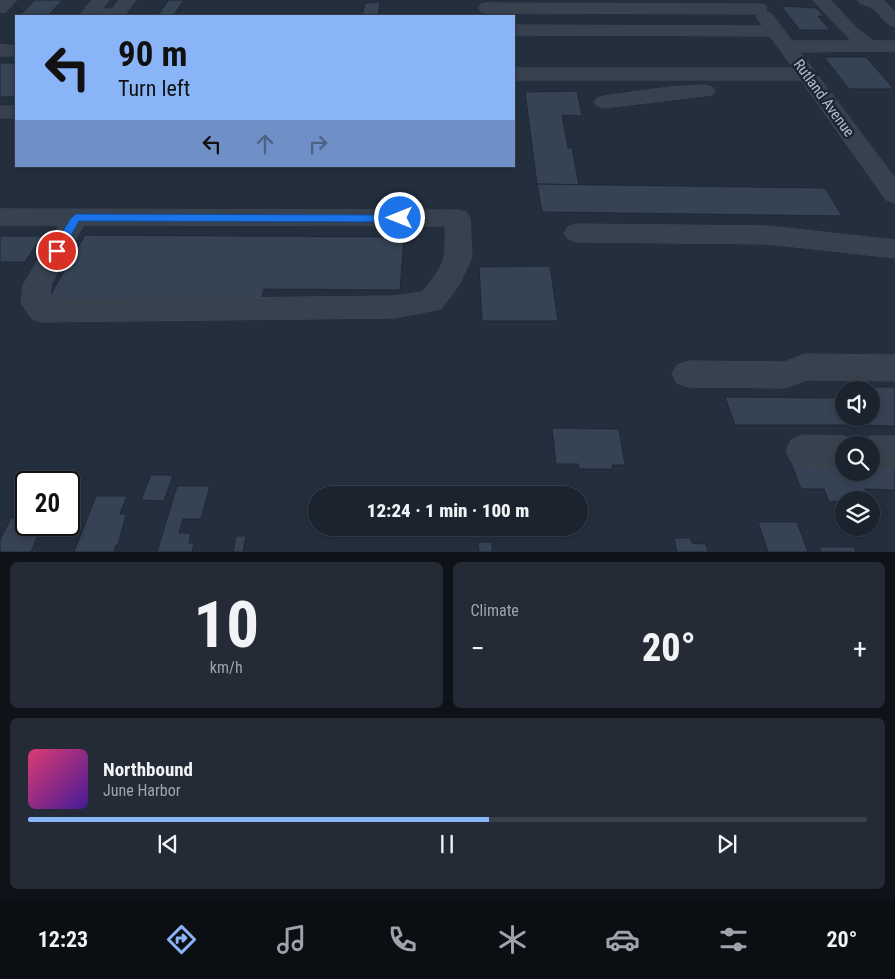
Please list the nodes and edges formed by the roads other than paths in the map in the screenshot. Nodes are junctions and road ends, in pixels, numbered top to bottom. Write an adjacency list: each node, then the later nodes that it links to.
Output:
1 (9, 0): 7 (street)
2 (101, 0): 3 (street)
3 (128, 0)
4 (821, 0): 12 (street)
5 (865, 0): 9 (street)
6 (756, 4): 8 (street); 11 (street, Rutland Avenue)
7 (0, 8)
8 (486, 8)
9 (895, 22)
10 (515, 30): 11 (street)
11 (781, 39): 12 (street); 17 (street, Rutland Avenue)
12 (868, 46): 13 (street)
13 (895, 46)
14 (0, 50): 15 (street)
15 (15, 51)
16 (515, 74): 17 (street)
17 (811, 81): 18 (street); 21 (street, Rutland Avenue)
18 (604, 102)
19 (0, 112): 20 (street)
20 (15, 112)
21 (895, 196)
22 (0, 217): 23 (street)
23 (76, 218): 23 (street)
24 (577, 233): 25 (street)
25 (895, 249)
26 (895, 368): 27 (street)
27 (688, 374)
28 (803, 451): 29 (street)
29 (835, 452)
30 (880, 452): 31 (street)
31 (895, 452)

